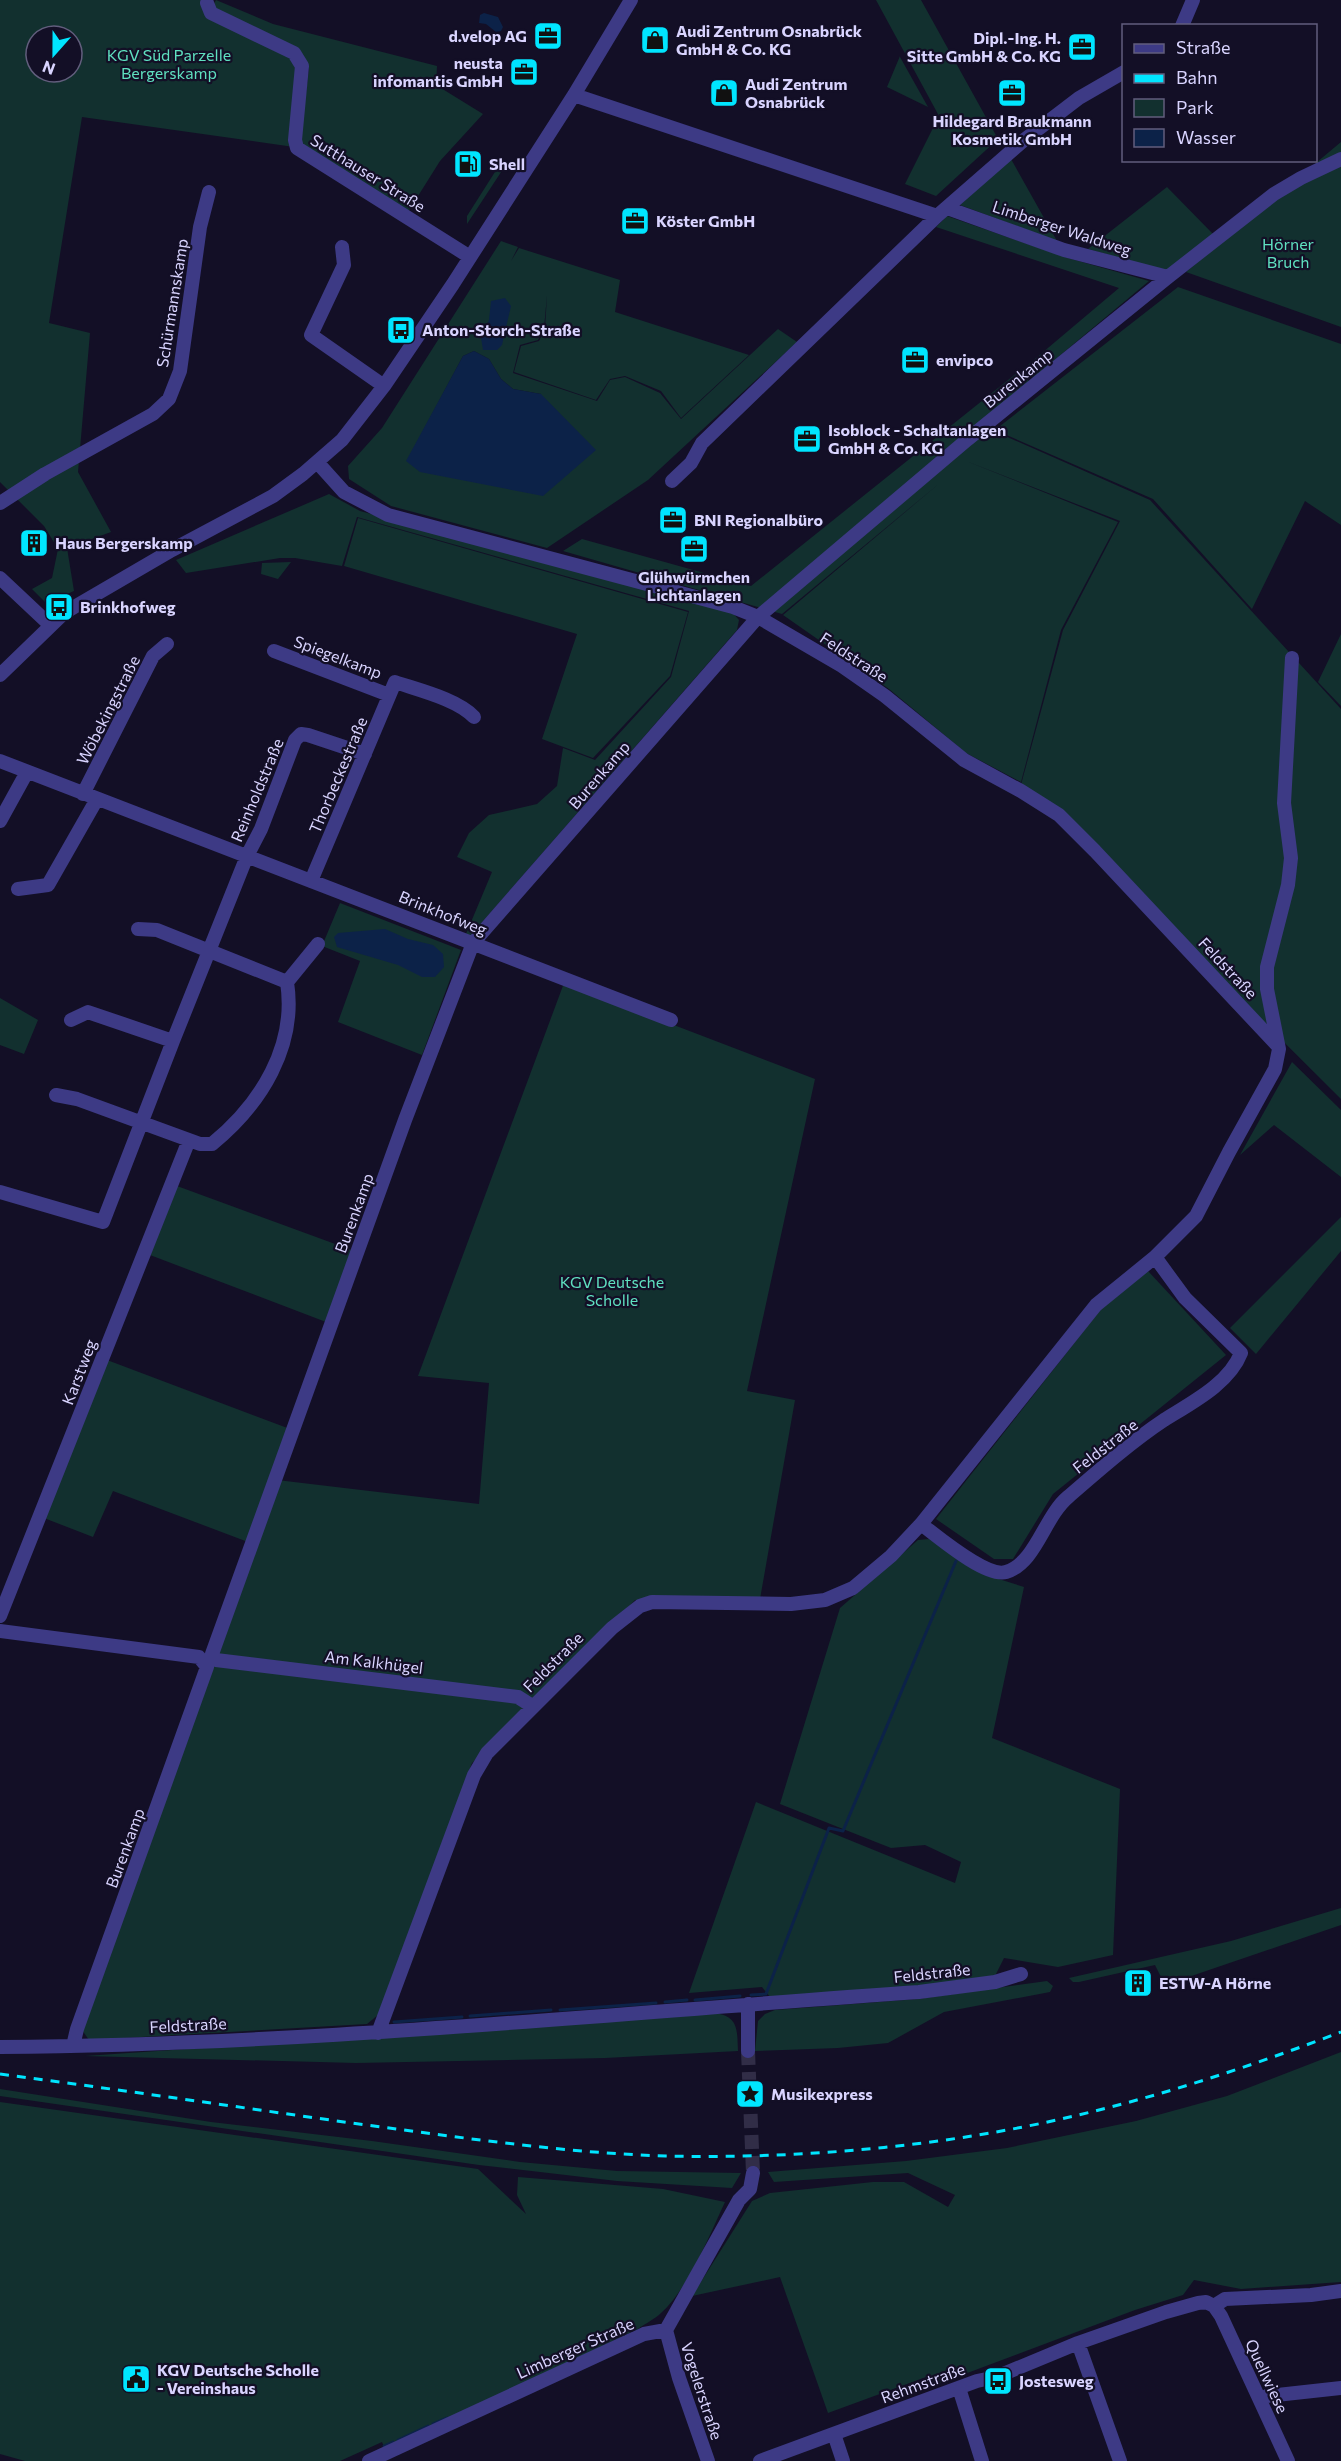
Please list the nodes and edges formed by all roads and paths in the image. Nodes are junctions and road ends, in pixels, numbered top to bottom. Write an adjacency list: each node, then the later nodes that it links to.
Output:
1 (631, 0): 6 (street)
2 (1193, 0): 4 (street)
3 (207, 3): 11 (street, Sutthauser Straße)
4 (1183, 24)
5 (1122, 73): 9 (street)
6 (574, 95): 9 (street); 11 (street)
7 (1341, 159): 12 (street, Burenkamp)
8 (209, 192): 16 (street, Schürmannskamp)
9 (942, 212): 12 (street, Limberger Waldweg); 15 (street)
10 (342, 247): 13 (street)
11 (470, 256): 13 (street)
12 (1168, 277): 18 (street, Burenkamp)
13 (384, 386): 14 (street)
14 (317, 462): 18 (street, Feldstraße); 19 (street)
15 (672, 481)
16 (0, 503)
17 (0, 578): 19 (street)
18 (758, 617): 36 (street, Burenkamp); 43 (street, Feldstraße)
19 (50, 625): 23 (street)
20 (167, 644): 29 (street, Wöbekingstraße)
21 (274, 651): 24 (street, Spiegelkamp)
22 (1292, 658): 43 (street, Feldstraße)
23 (0, 675)
24 (392, 688): 25 (street, Spiegelkamp); 26 (street, Thorbeckestraße)
25 (474, 717)
26 (365, 754): 32 (street, Reinholdstraße); 33 (street, Thorbeckestraße)
27 (0, 761): 28 (street, Brinkhofweg)
28 (27, 772): 29 (street, Brinkhofweg); 31 (street)
29 (83, 794): 30 (street, Brinkhofweg)
30 (97, 799): 32 (street, Brinkhofweg); 34 (street)
31 (0, 821)
32 (247, 856): 33 (street, Brinkhofweg); 38 (street, Reinholdstraße)
33 (311, 881): 36 (street, Brinkhofweg)
34 (18, 890)
35 (138, 929): 38 (street)
36 (473, 943): 41 (street, Brinkhofweg); 52 (street, Burenkamp)
37 (318, 944): 39 (street)
38 (209, 949): 39 (street); 42 (street, Reinholdstraße)
39 (287, 981): 46 (street)
40 (71, 1020): 42 (street)
41 (671, 1020)
42 (173, 1041): 45 (street, Reinholdstraße)
43 (1277, 1045): 48 (street, Feldstraße)
44 (56, 1095): 45 (street)
45 (142, 1123): 46 (street); 47 (street, Reinholdstraße)
46 (189, 1140): 50 (street, Karstweg)
47 (0, 1192)
48 (1155, 1257): 49 (street, Feldstraße); 49 (street, Feldstraße)
49 (921, 1524): 53 (street, Feldstraße)
50 (0, 1616)
51 (0, 1630): 52 (street, Am Kalkhügel)
52 (209, 1658): 53 (street, Am Kalkhügel); 58 (street, Burenkamp)
53 (532, 1706): 56 (street, Feldstraße)
54 (1021, 1974): 55 (street, Feldstraße)
55 (748, 2004): 56 (street, Feldstraße); 59 (street)
56 (378, 2033): 58 (street, Feldstraße)
57 (0, 2046): 58 (street, Feldstraße)
58 (74, 2046)
59 (748, 2051)
60 (753, 2173): 63 (street)
61 (1341, 2291): 62 (street)
62 (1214, 2306): 64 (street, Rehmstraße); 67 (street, Quellwiese)
63 (666, 2330): 69 (street, Limberger Straße); 70 (street, Vogelerstraße)
64 (1077, 2343): 65 (street, Rehmstraße); 74 (street)
65 (958, 2388): 68 (street, Rehmstraße); 73 (street)
66 (1341, 2388): 67 (street)
67 (1260, 2400): 75 (street, Quellwiese)
68 (834, 2434): 71 (street, Rehmstraße); 72 (street)
69 (369, 2461)
70 (708, 2461)
71 (760, 2461)
72 (843, 2461)
73 (982, 2461)
74 (1120, 2461)
75 (1288, 2461)

